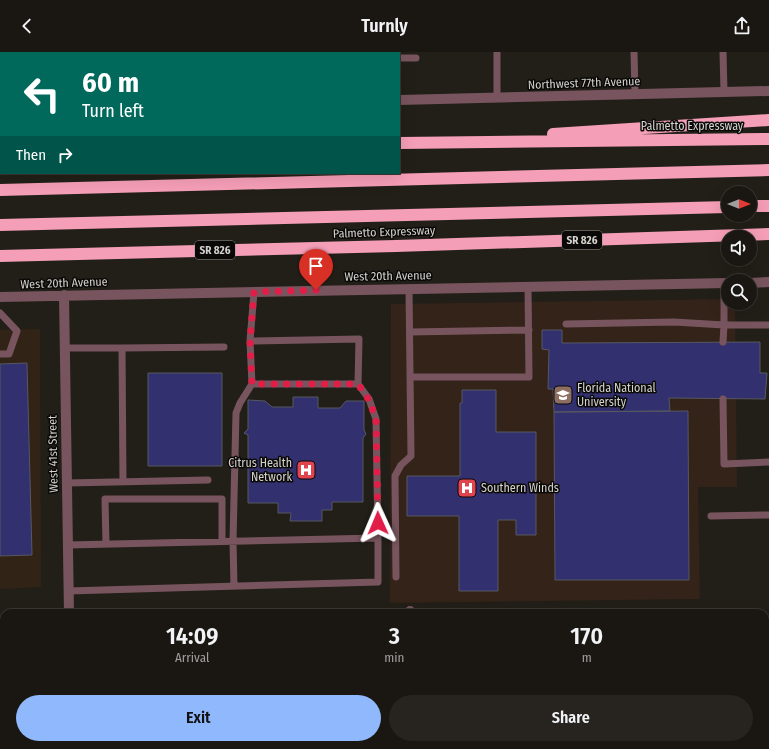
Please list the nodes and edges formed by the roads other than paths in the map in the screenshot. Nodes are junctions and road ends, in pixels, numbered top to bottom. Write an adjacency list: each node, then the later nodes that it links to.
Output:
1 (497, 52): 9 (lane)
2 (634, 52): 8 (lane)
3 (723, 52): 7 (lane)
4 (400, 58): 5 (lane)
5 (416, 58)
6 (769, 91): 7 (street, Northwest 77th Avenue)
7 (724, 92): 8 (street, Northwest 77th Avenue)
8 (635, 94): 9 (street, Northwest 77th Avenue)
9 (497, 98): 10 (street, Northwest 77th Avenue)
10 (400, 100)
11 (769, 120): 13 (highway)
12 (769, 139): 13 (highway, Palmetto Expressway)
13 (405, 143)
14 (769, 170): 15 (highway)
15 (0, 190)
16 (757, 206): 17 (highway)
17 (769, 206)
18 (721, 207): 19 (highway)
19 (0, 225)
20 (769, 234): 21 (highway, Palmetto Expressway / SR 826)
21 (0, 256)
22 (757, 282): 23 (street)
23 (769, 282)
24 (721, 283): 25 (street, West 20th Avenue)
25 (528, 286): 26 (street, West 20th Avenue); 35 (lane)
26 (409, 289): 27 (street, West 20th Avenue); 36 (lane)
27 (254, 292): 28 (street, West 20th Avenue); 37 (lane)
28 (64, 295): 29 (street, West 20th Avenue); 40 (street, West 41st Street)
29 (0, 297)
30 (725, 310): 33 (lane)
31 (0, 313): 42 (lane)
32 (566, 324): 33 (lane)
33 (724, 325): 34 (lane); 38 (lane)
34 (769, 325)
35 (529, 330): 36 (lane); 43 (lane)
36 (410, 332): 43 (lane)
37 (250, 341): 44 (lane); 45 (lane)
38 (723, 342)
39 (224, 347): 41 (lane)
40 (65, 348): 41 (lane); 50 (street, West 41st Street)
41 (122, 348): 49 (lane)
42 (0, 354)
43 (410, 377): 58 (lane)
44 (252, 384): 45 (lane); 55 (lane)
45 (358, 384): 53 (lane)
46 (723, 398): 47 (lane)
47 (769, 462)
48 (208, 480): 49 (lane)
49 (123, 482): 50 (lane)
50 (67, 483): 57 (street, West 41st Street)
51 (769, 515): 52 (lane)
52 (711, 516)
53 (378, 538): 55 (lane); 59 (lane)
54 (222, 541): 55 (lane); 56 (lane); 56 (lane)
55 (233, 541): 59 (lane)
56 (106, 544): 57 (lane)
57 (68, 545): 60 (street, West 41st Street)
58 (396, 576)
59 (234, 586): 60 (lane)
60 (68, 591): 61 (street, West 41st Street)
61 (68, 609)

